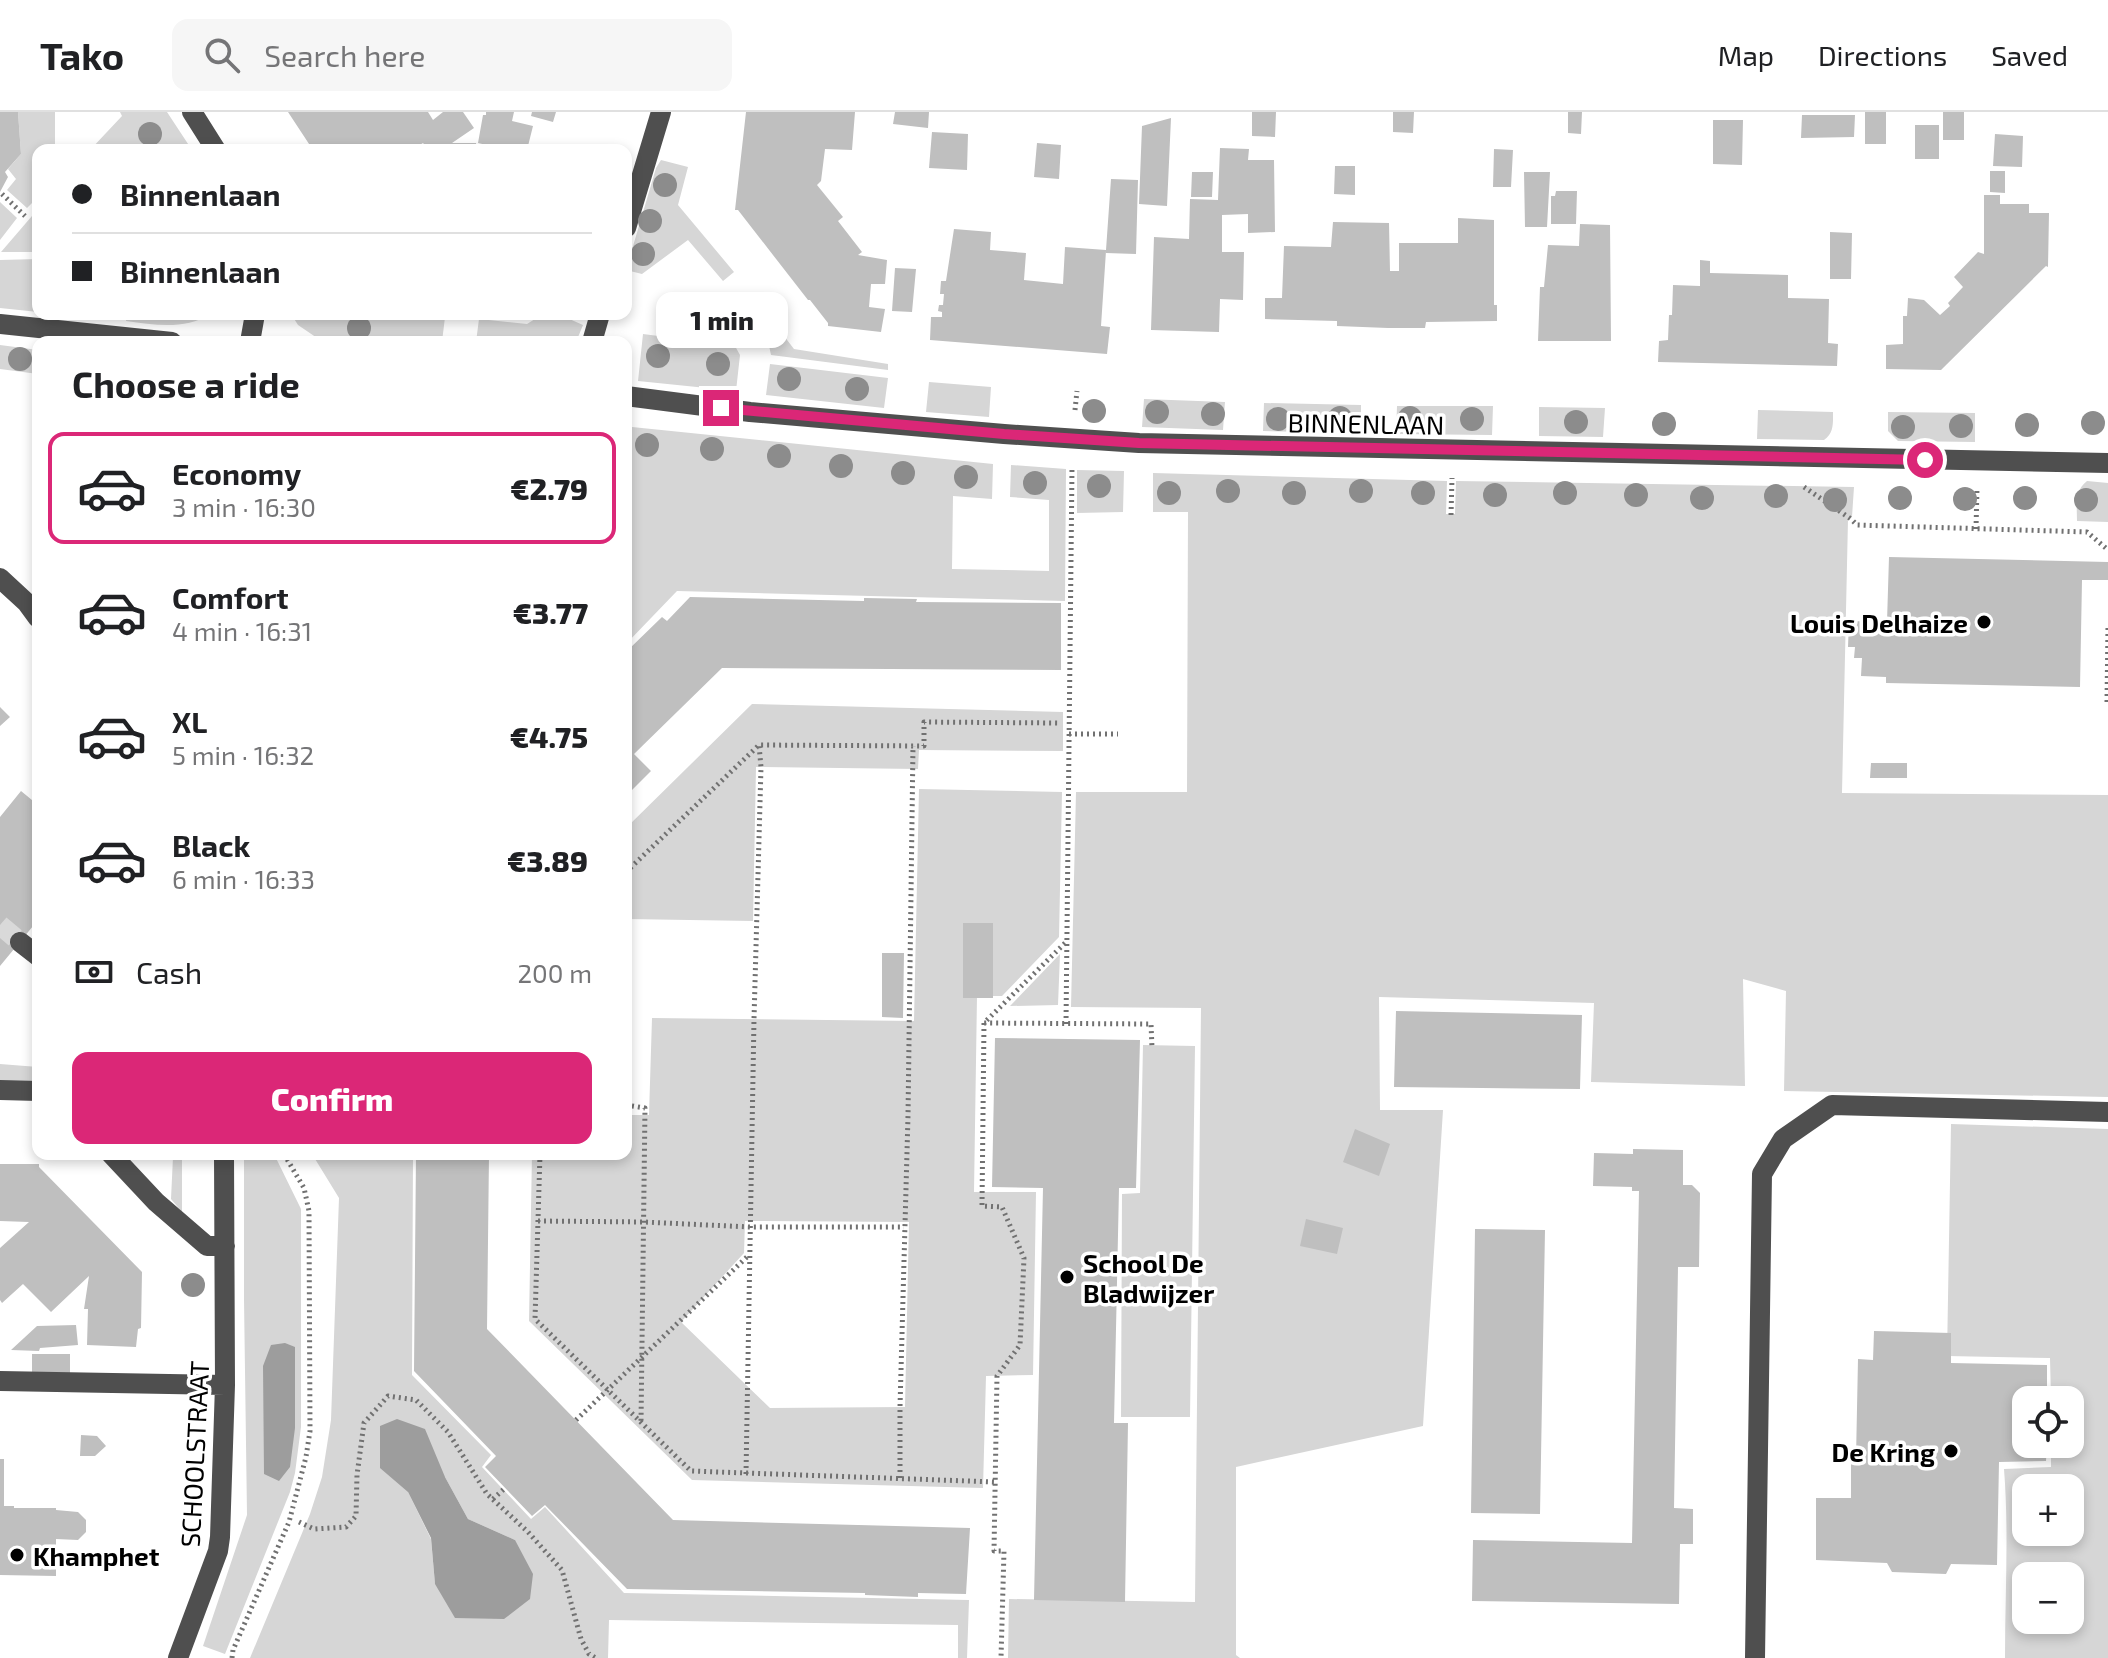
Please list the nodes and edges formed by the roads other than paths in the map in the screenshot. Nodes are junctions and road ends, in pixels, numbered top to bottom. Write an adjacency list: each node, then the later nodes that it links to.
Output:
1 (192, 112): 3 (street)
2 (661, 112): 4 (street)
3 (212, 144)
4 (632, 208)
5 (0, 324): 6 (street)
6 (115, 336)
7 (632, 397): 8 (street, BINNENLAAN)
8 (2108, 463)
9 (0, 578): 10 (street)
10 (32, 610)
11 (20, 942): 12 (street)
12 (32, 951)
13 (0, 1090): 14 (street)
14 (32, 1091)
15 (2108, 1112): 22 (street)
16 (117, 1160): 18 (street)
17 (224, 1160): 18 (street, SCHOOLSTRAAT)
18 (225, 1246): 20 (street, SCHOOLSTRAAT)
19 (0, 1381): 20 (street)
20 (225, 1385): 21 (street, SCHOOLSTRAAT)
21 (178, 1658)
22 (1755, 1658)

